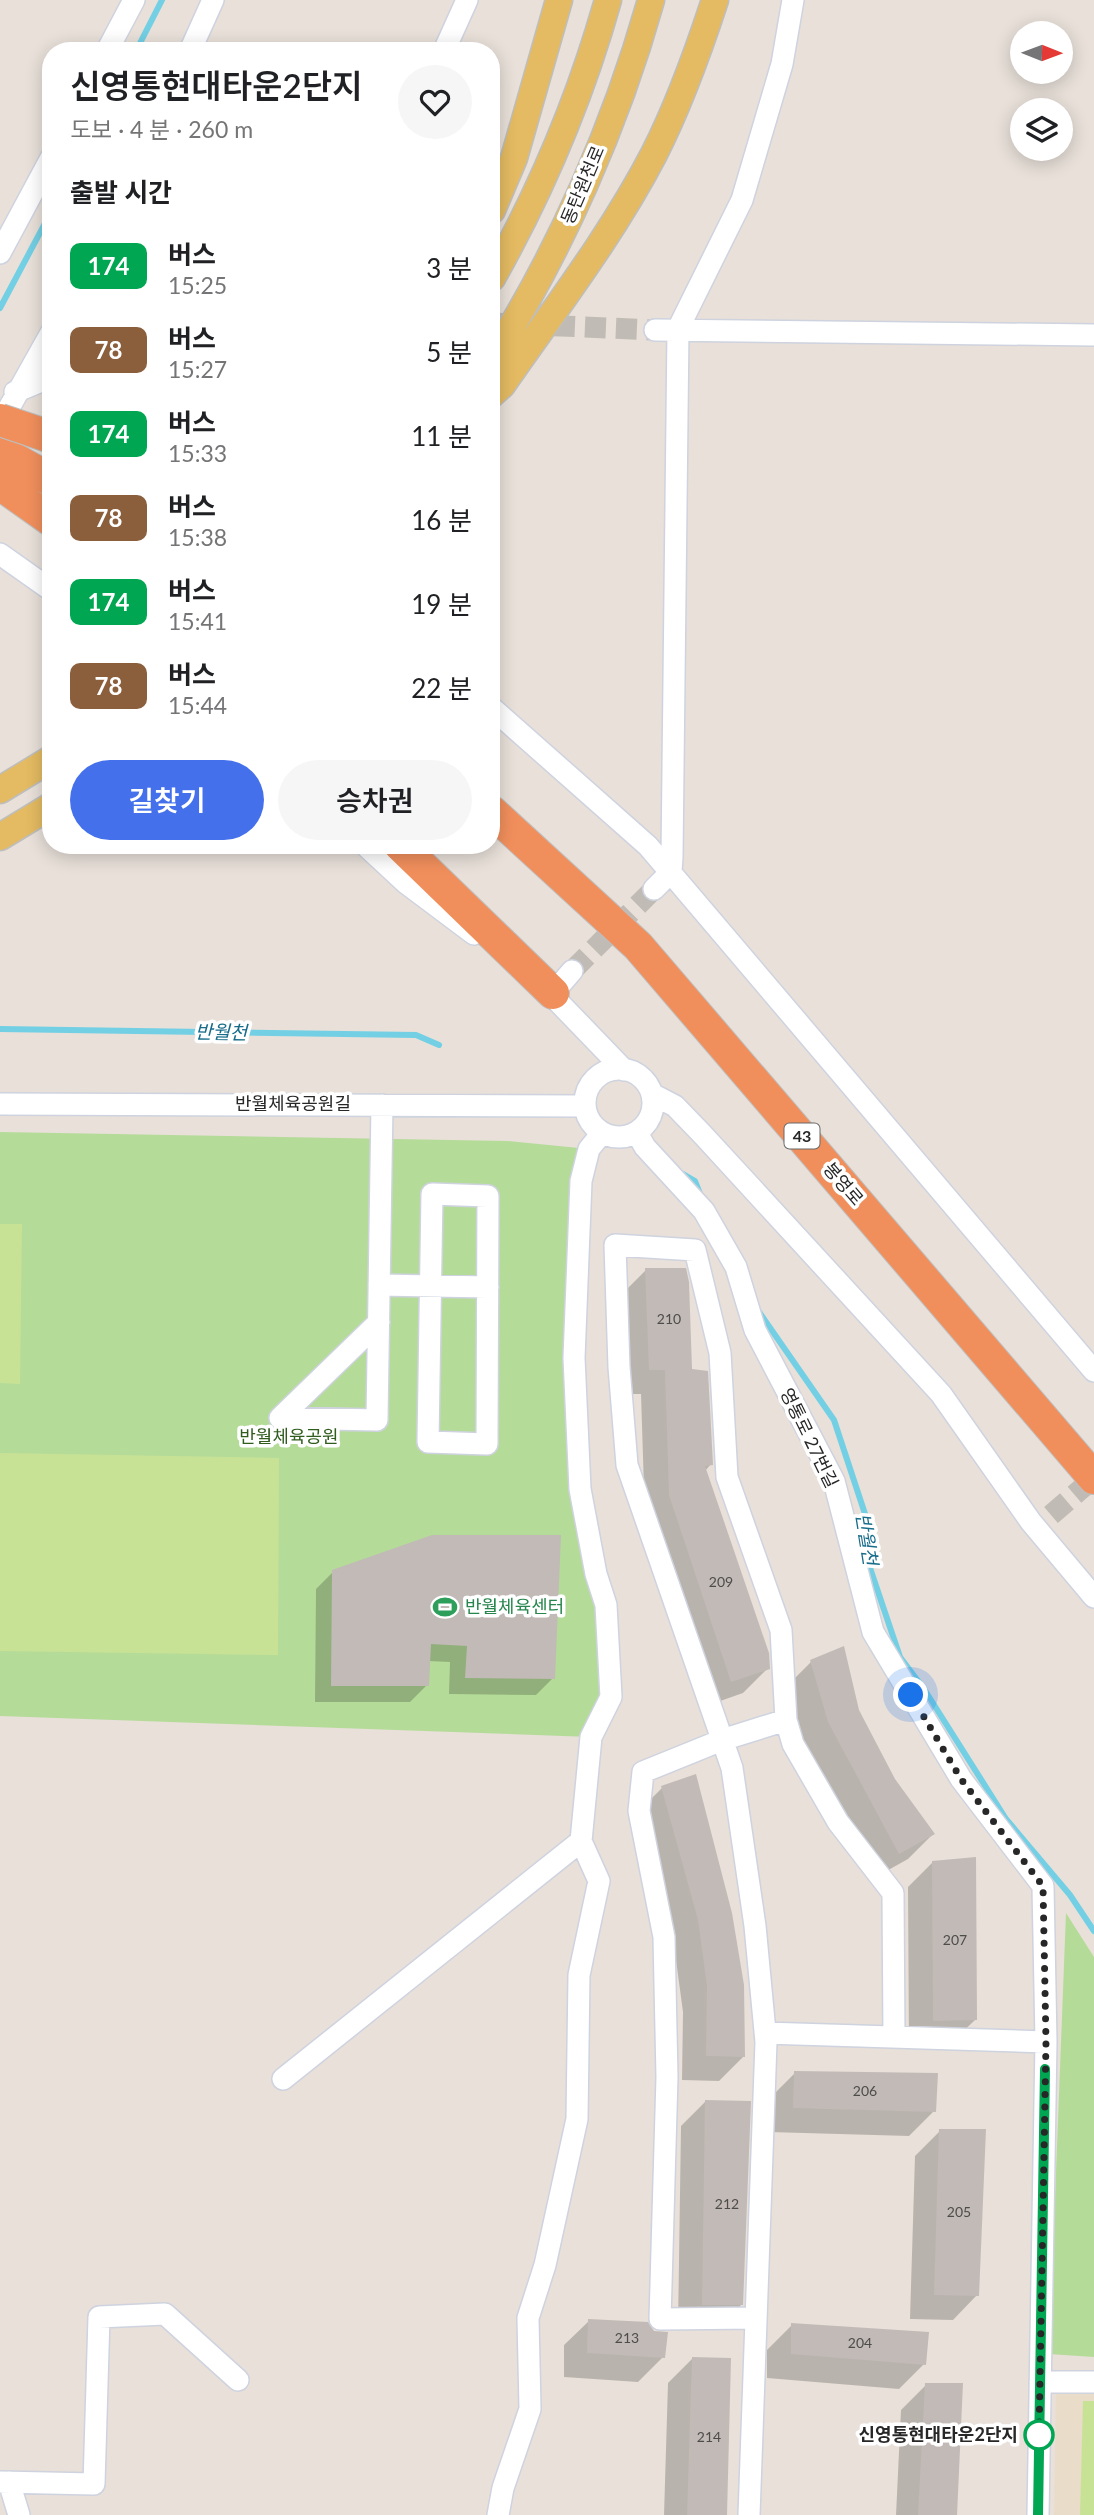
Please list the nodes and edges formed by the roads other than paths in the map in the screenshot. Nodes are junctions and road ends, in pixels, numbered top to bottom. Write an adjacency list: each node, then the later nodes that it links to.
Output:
1 (134, 0): 9 (street)
2 (213, 0): 10 (street)
3 (467, 0): 11 (street)
4 (559, 0): 13 (main road)
5 (608, 0): 15 (main road)
6 (651, 0): 19 (main road, 동탄원천로)
7 (715, 0): 22 (main road)
8 (793, 0): 16 (street)
9 (112, 42)
10 (194, 42)
11 (448, 42)
12 (42, 175): 14 (street)
13 (500, 191)
14 (0, 253)
15 (500, 264)
16 (678, 329): 17 (street); 18 (street); 40 (street)
17 (655, 330)
18 (1094, 335)
19 (500, 345)
20 (42, 349): 23 (street)
21 (42, 381): 23 (street)
22 (500, 388)
23 (15, 392): 24 (street)
24 (0, 422): 25 (highway, bridge)
25 (42, 434)
26 (0, 451): 27 (highway)
27 (42, 475)
28 (6, 490): 29 (highway)
29 (42, 514)
30 (0, 554): 31 (street)
31 (42, 584)
32 (500, 715): 40 (street)
33 (42, 764): 34 (main road)
34 (0, 790)
35 (42, 811): 37 (main road)
36 (500, 819): 55 (highway, 봉영로 / 43)
37 (0, 837)
38 (375, 854): 42 (street)
39 (411, 854): 42 (highway)
40 (671, 873): 41 (street); 54 (street)
41 (654, 889)
42 (563, 982): 43 (street)
43 (624, 1070): 44 (street); 47 (street)
44 (652, 1094): 49 (street); 56 (street)
45 (0, 1104): 46 (street, 반월체육공원길)
46 (382, 1105): 47 (street, 반월체육공원길); 50 (street)
47 (585, 1106): 48 (street)
48 (602, 1133): 49 (street); 59 (street)
49 (637, 1133): 62 (street, 영통로 27번길)
50 (379, 1285): 51 (street); 53 (street)
51 (430, 1286): 52 (street); 52 (street); 52 (street)
52 (488, 1287)
53 (379, 1322): 53 (street)
54 (1094, 1371)
55 (1094, 1478)
56 (1094, 1597)
57 (786, 1720): 58 (street); 58 (street); 61 (street)
58 (722, 1740): 60 (street); 64 (street)
59 (580, 1841): 63 (street); 70 (street)
60 (765, 2033): 61 (street); 64 (street)
61 (894, 2037): 62 (street)
62 (1046, 2042): 66 (street, 영통로 27번길)
63 (284, 2079)
64 (756, 2319): 71 (street)
65 (238, 2381): 68 (street)
66 (1040, 2382): 67 (street); 72 (street)
67 (1094, 2382)
68 (4, 2482): 69 (street)
69 (19, 2515)
70 (498, 2515)
71 (749, 2515)
72 (1038, 2515)

